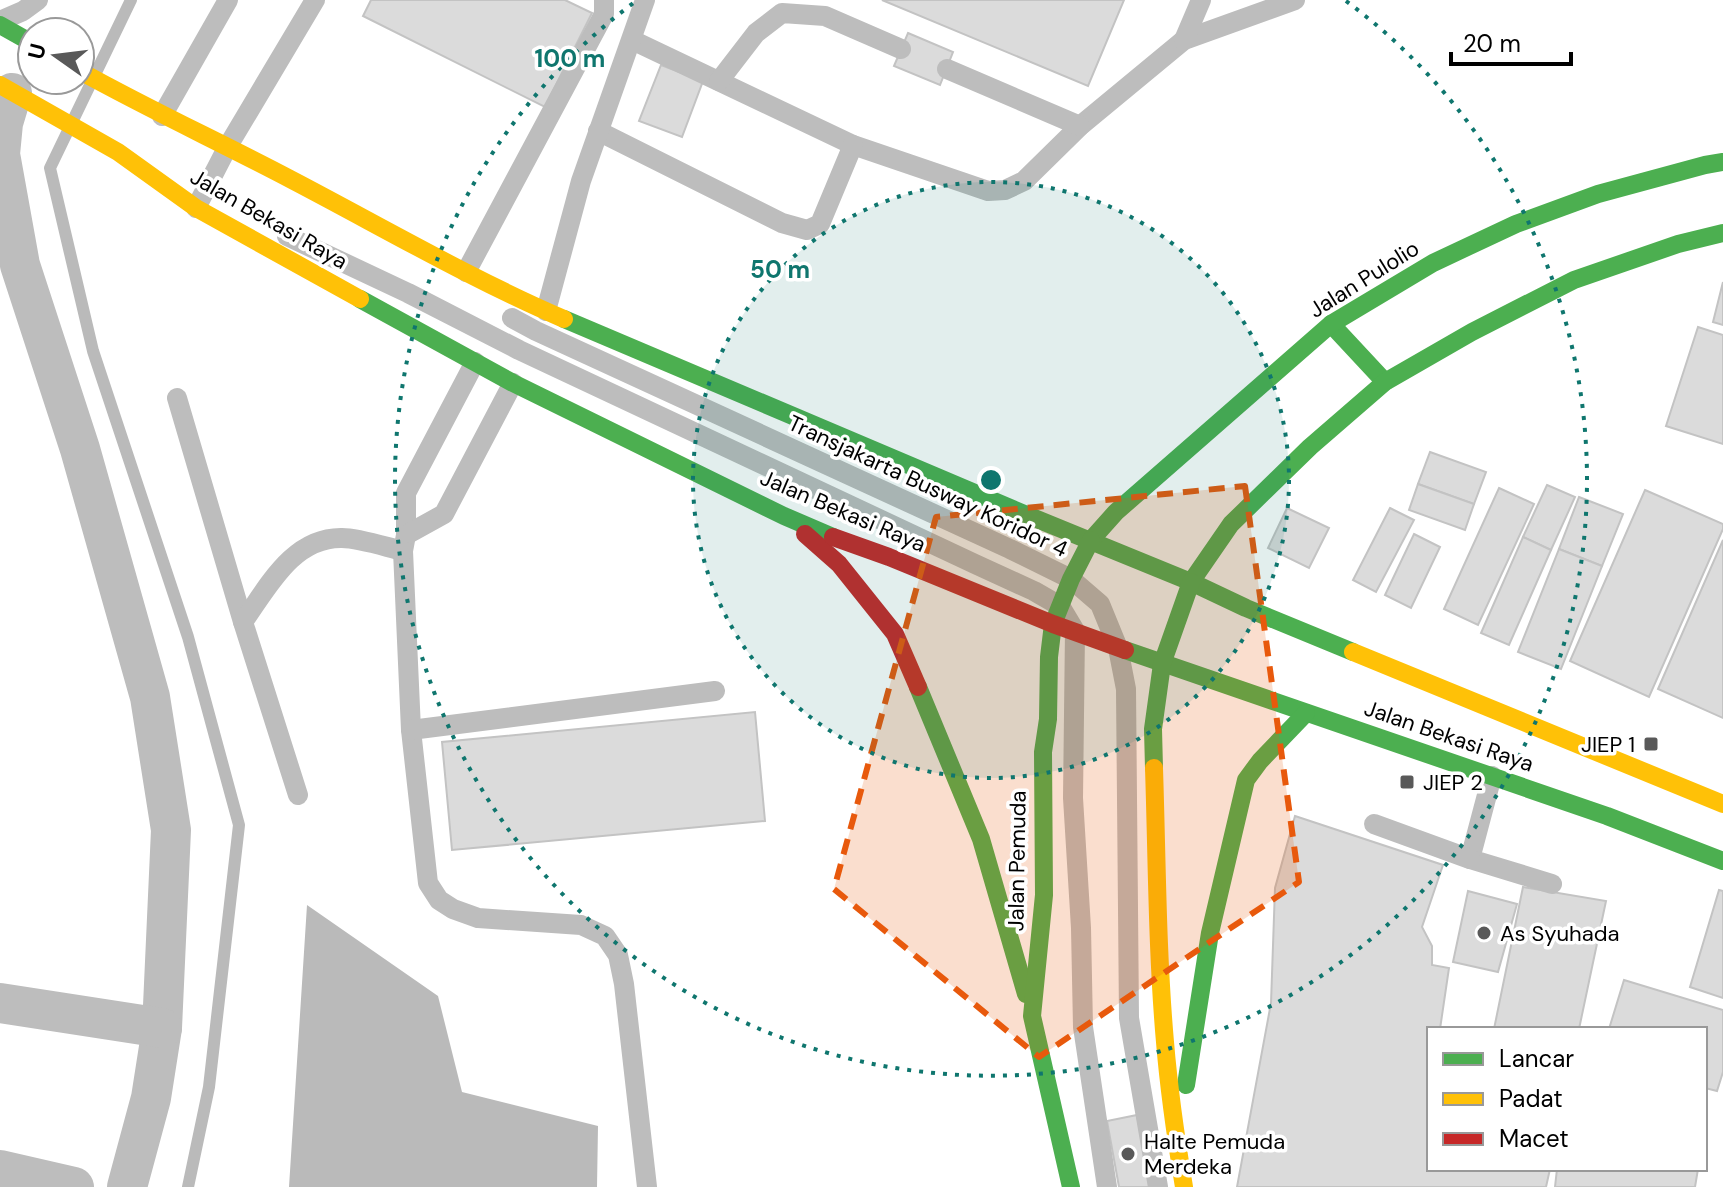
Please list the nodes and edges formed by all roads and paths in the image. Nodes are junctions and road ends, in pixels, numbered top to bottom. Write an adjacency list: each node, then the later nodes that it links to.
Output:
1 (38, 0): 8 (lane)
2 (228, 0): 16 (lane)
3 (315, 0): 20 (lane)
4 (604, 0): 26 (lane)
5 (645, 0): 9 (lane)
6 (1201, 0): 10 (lane)
7 (1295, 0): 10 (lane)
8 (0, 23)
9 (632, 40): 14 (lane); 18 (lane)
10 (1184, 40): 17 (lane)
11 (901, 49): 14 (lane)
12 (947, 69): 17 (lane)
13 (96, 80): 16 (main road, Jalan Bekasi Raya)
14 (719, 81): 19 (lane)
15 (15, 93): 23 (main road, Jalan Bekasi Raya); 55 (street)
16 (162, 116): 20 (main road, Jalan Bekasi Raya)
17 (1080, 126): 19 (lane)
18 (598, 131): 19 (lane); 27 (lane)
19 (853, 145)
20 (228, 146): 22 (main road, Jalan Bekasi Raya); 23 (lane)
21 (1723, 162): 28 (main road, Jalan Pulolio)
22 (260, 163): 26 (main road, Jalan Bekasi Raya); 36 (lane, Transjakarta Busway Koridor 4)
23 (196, 208): 24 (main road, Jalan Bekasi Raya)
24 (227, 226): 29 (main road, Jalan Bekasi Raya); 38 (lane)
25 (1723, 233): 30 (main road)
26 (466, 272): 27 (main road, Jalan Bekasi Raya)
27 (546, 311): 34 (main road, Jalan Bekasi Raya)
28 (1331, 324): 30 (main road); 34 (main road, Jalan Pulolio)
29 (475, 362): 31 (main road, Jalan Bekasi Raya); 35 (lane)
30 (1385, 382): 37 (main road)
31 (513, 383): 33 (main road, Jalan Bekasi Raya); 35 (lane)
32 (177, 398): 39 (lane)
33 (784, 516): 38 (main road, Jalan Bekasi Raya); 54 (main road)
34 (1091, 540): 36 (main road, Jalan Pemuda); 37 (main road, Jalan Bekasi Raya)
35 (404, 543): 39 (lane); 45 (lane)
36 (1071, 579): 38 (main road, Jalan Pemuda); 41 (lane, Transjakarta Busway Koridor 4)
37 (1191, 582): 42 (main road); 48 (main road, Jalan Bekasi Raya)
38 (1057, 615): 40 (lane); 54 (main road, Jalan Pemuda)
39 (243, 622): 47 (lane)
40 (1075, 631): 41 (main road, Jalan Bekasi Raya); 62 (lane)
41 (1118, 648): 42 (main road, Jalan Bekasi Raya); 63 (lane, Transjakarta Busway Koridor 4)
42 (1162, 664): 44 (main road, Jalan Bekasi Raya); 56 (main road)
43 (715, 691): 45 (lane)
44 (1306, 713): 46 (main road, Jalan Bekasi Raya); 56 (main road)
45 (411, 730): 60 (lane)
46 (1492, 776): 50 (lane); 51 (main road, Jalan Bekasi Raya)
47 (298, 795)
48 (1723, 804)
49 (1374, 824): 50 (lane)
50 (1470, 859): 52 (lane)
51 (1723, 861)
52 (1552, 884)
53 (0, 1003): 55 (street)
54 (1032, 1016): 61 (main road, Jalan Pemuda)
55 (162, 1028): 59 (street)
56 (1176, 1138): 64 (main road)
57 (0, 1170): 58 (street)
58 (74, 1187)
59 (127, 1187)
60 (647, 1187)
61 (1071, 1187)
62 (1107, 1187)
63 (1158, 1187)
64 (1184, 1187)

